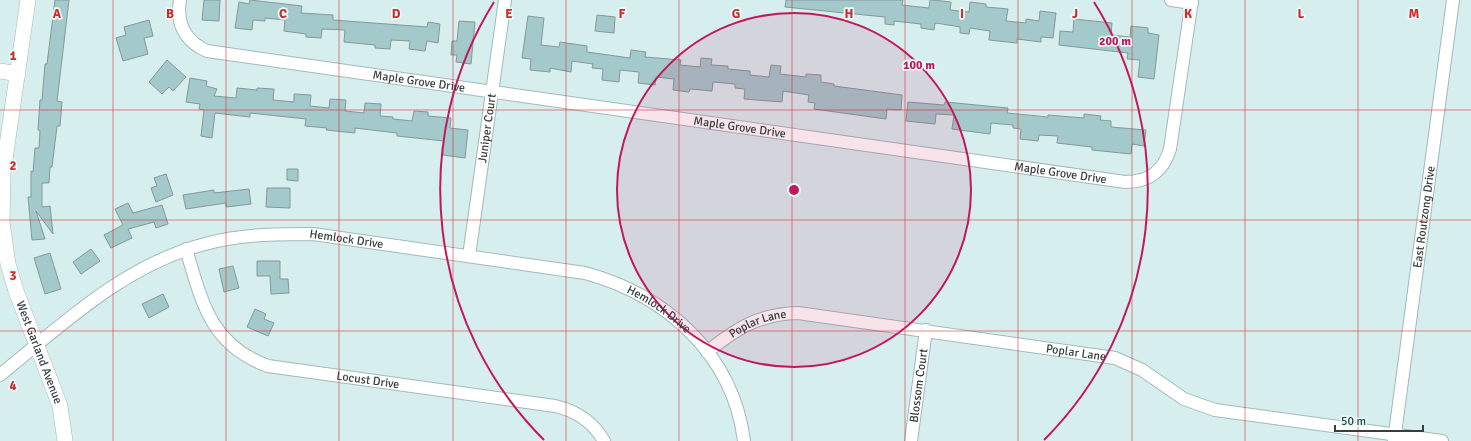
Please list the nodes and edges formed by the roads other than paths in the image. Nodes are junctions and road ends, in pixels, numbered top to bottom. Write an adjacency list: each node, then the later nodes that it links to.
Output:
1 (28, 0): 8 (street, West Garland Avenue)
2 (180, 0): 9 (street, Maple Grove Drive)
3 (505, 0): 9 (street, Juniper Court)
4 (1171, 0): 6 (street)
5 (1453, 0): 16 (street, East Routzong Drive)
6 (1192, 2): 9 (street, Maple Grove Drive)
7 (0, 72): 8 (street)
8 (18, 74): 13 (street, West Garland Avenue)
9 (492, 91): 11 (street, Juniper Court)
10 (186, 249): 11 (street, Hemlock Drive); 13 (street, Hemlock Drive); 18 (street, Locust Drive)
11 (469, 256): 14 (street, Hemlock Drive)
12 (926, 330): 14 (street, Poplar Lane); 16 (street, Poplar Lane); 20 (street, Blossom Court)
13 (37, 346): 15 (street, Hemlock Drive); 17 (street, West Garland Avenue)
14 (707, 352): 19 (street, Hemlock Drive)
15 (0, 375)
16 (1394, 438): 21 (street, Poplar Lane)
17 (65, 441)
18 (604, 441)
19 (744, 441)
20 (911, 441)
21 (1442, 441)

